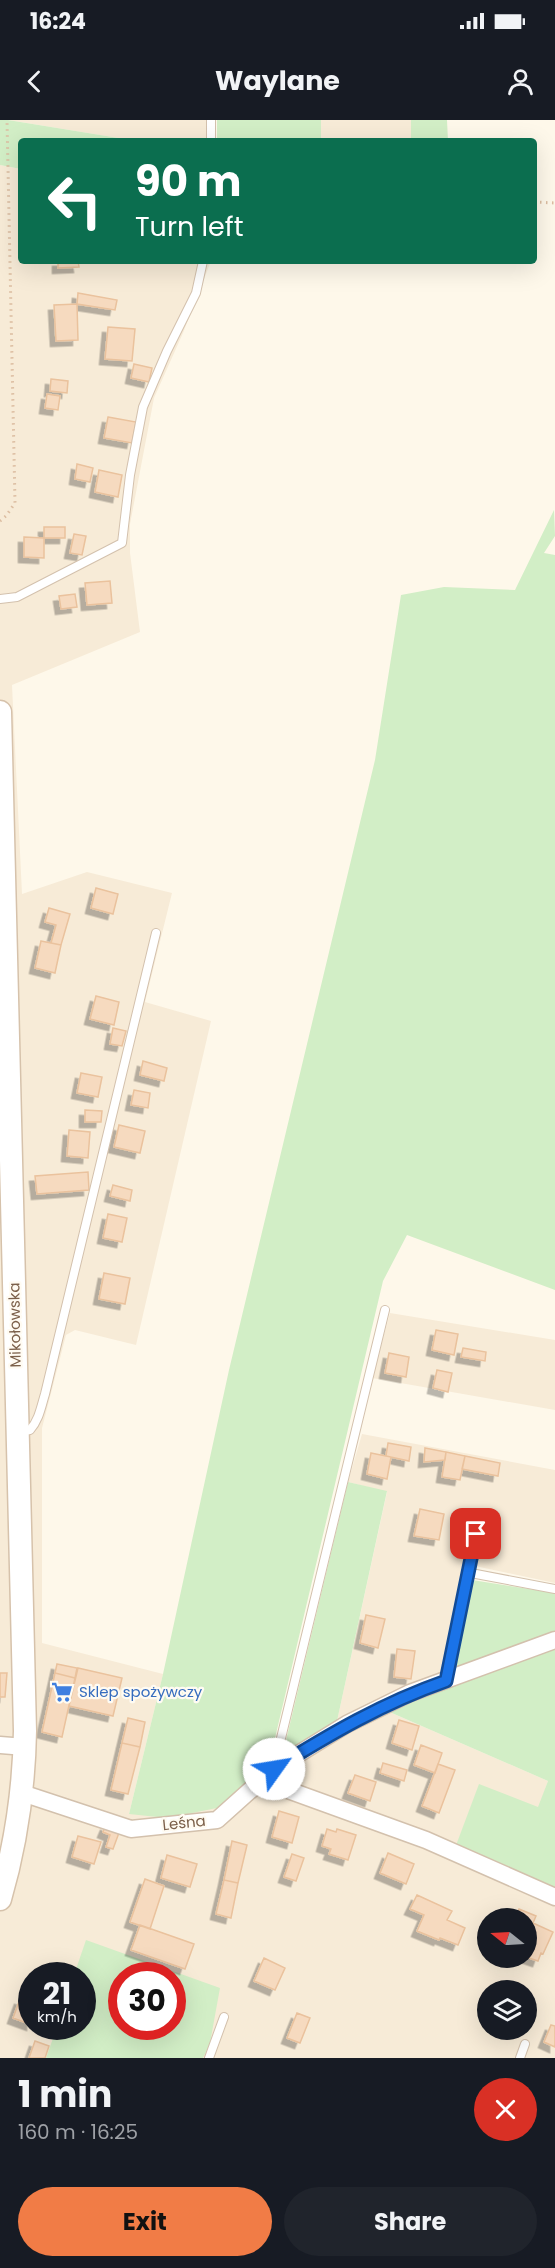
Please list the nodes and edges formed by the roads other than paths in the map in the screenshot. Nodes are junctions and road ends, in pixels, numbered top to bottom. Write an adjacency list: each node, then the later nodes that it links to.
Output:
1 (211, 120): 2 (lane)
2 (211, 138)
3 (202, 264): 4 (lane)
4 (0, 599)
5 (0, 712): 8 (main road, Mikołowska)
6 (156, 933): 8 (lane)
7 (385, 1310): 16 (lane)
8 (18, 1432): 15 (main road, Mikołowska)
9 (476, 1534): 13 (lane)
10 (476, 1574): 11 (lane)
11 (555, 1589)
12 (555, 1640): 13 (street, Leśna)
13 (446, 1681): 16 (street, Leśna)
14 (0, 1745): 15 (street)
15 (25, 1747): 17 (main road, Mikołowska)
16 (268, 1774): 17 (street, Leśna); 18 (street)
17 (22, 1793): 19 (main road, Mikołowska)
18 (555, 1897)
19 (0, 1899)
20 (224, 2017): 22 (lane)
21 (525, 2044): 23 (lane)
22 (209, 2058)
23 (520, 2058)

